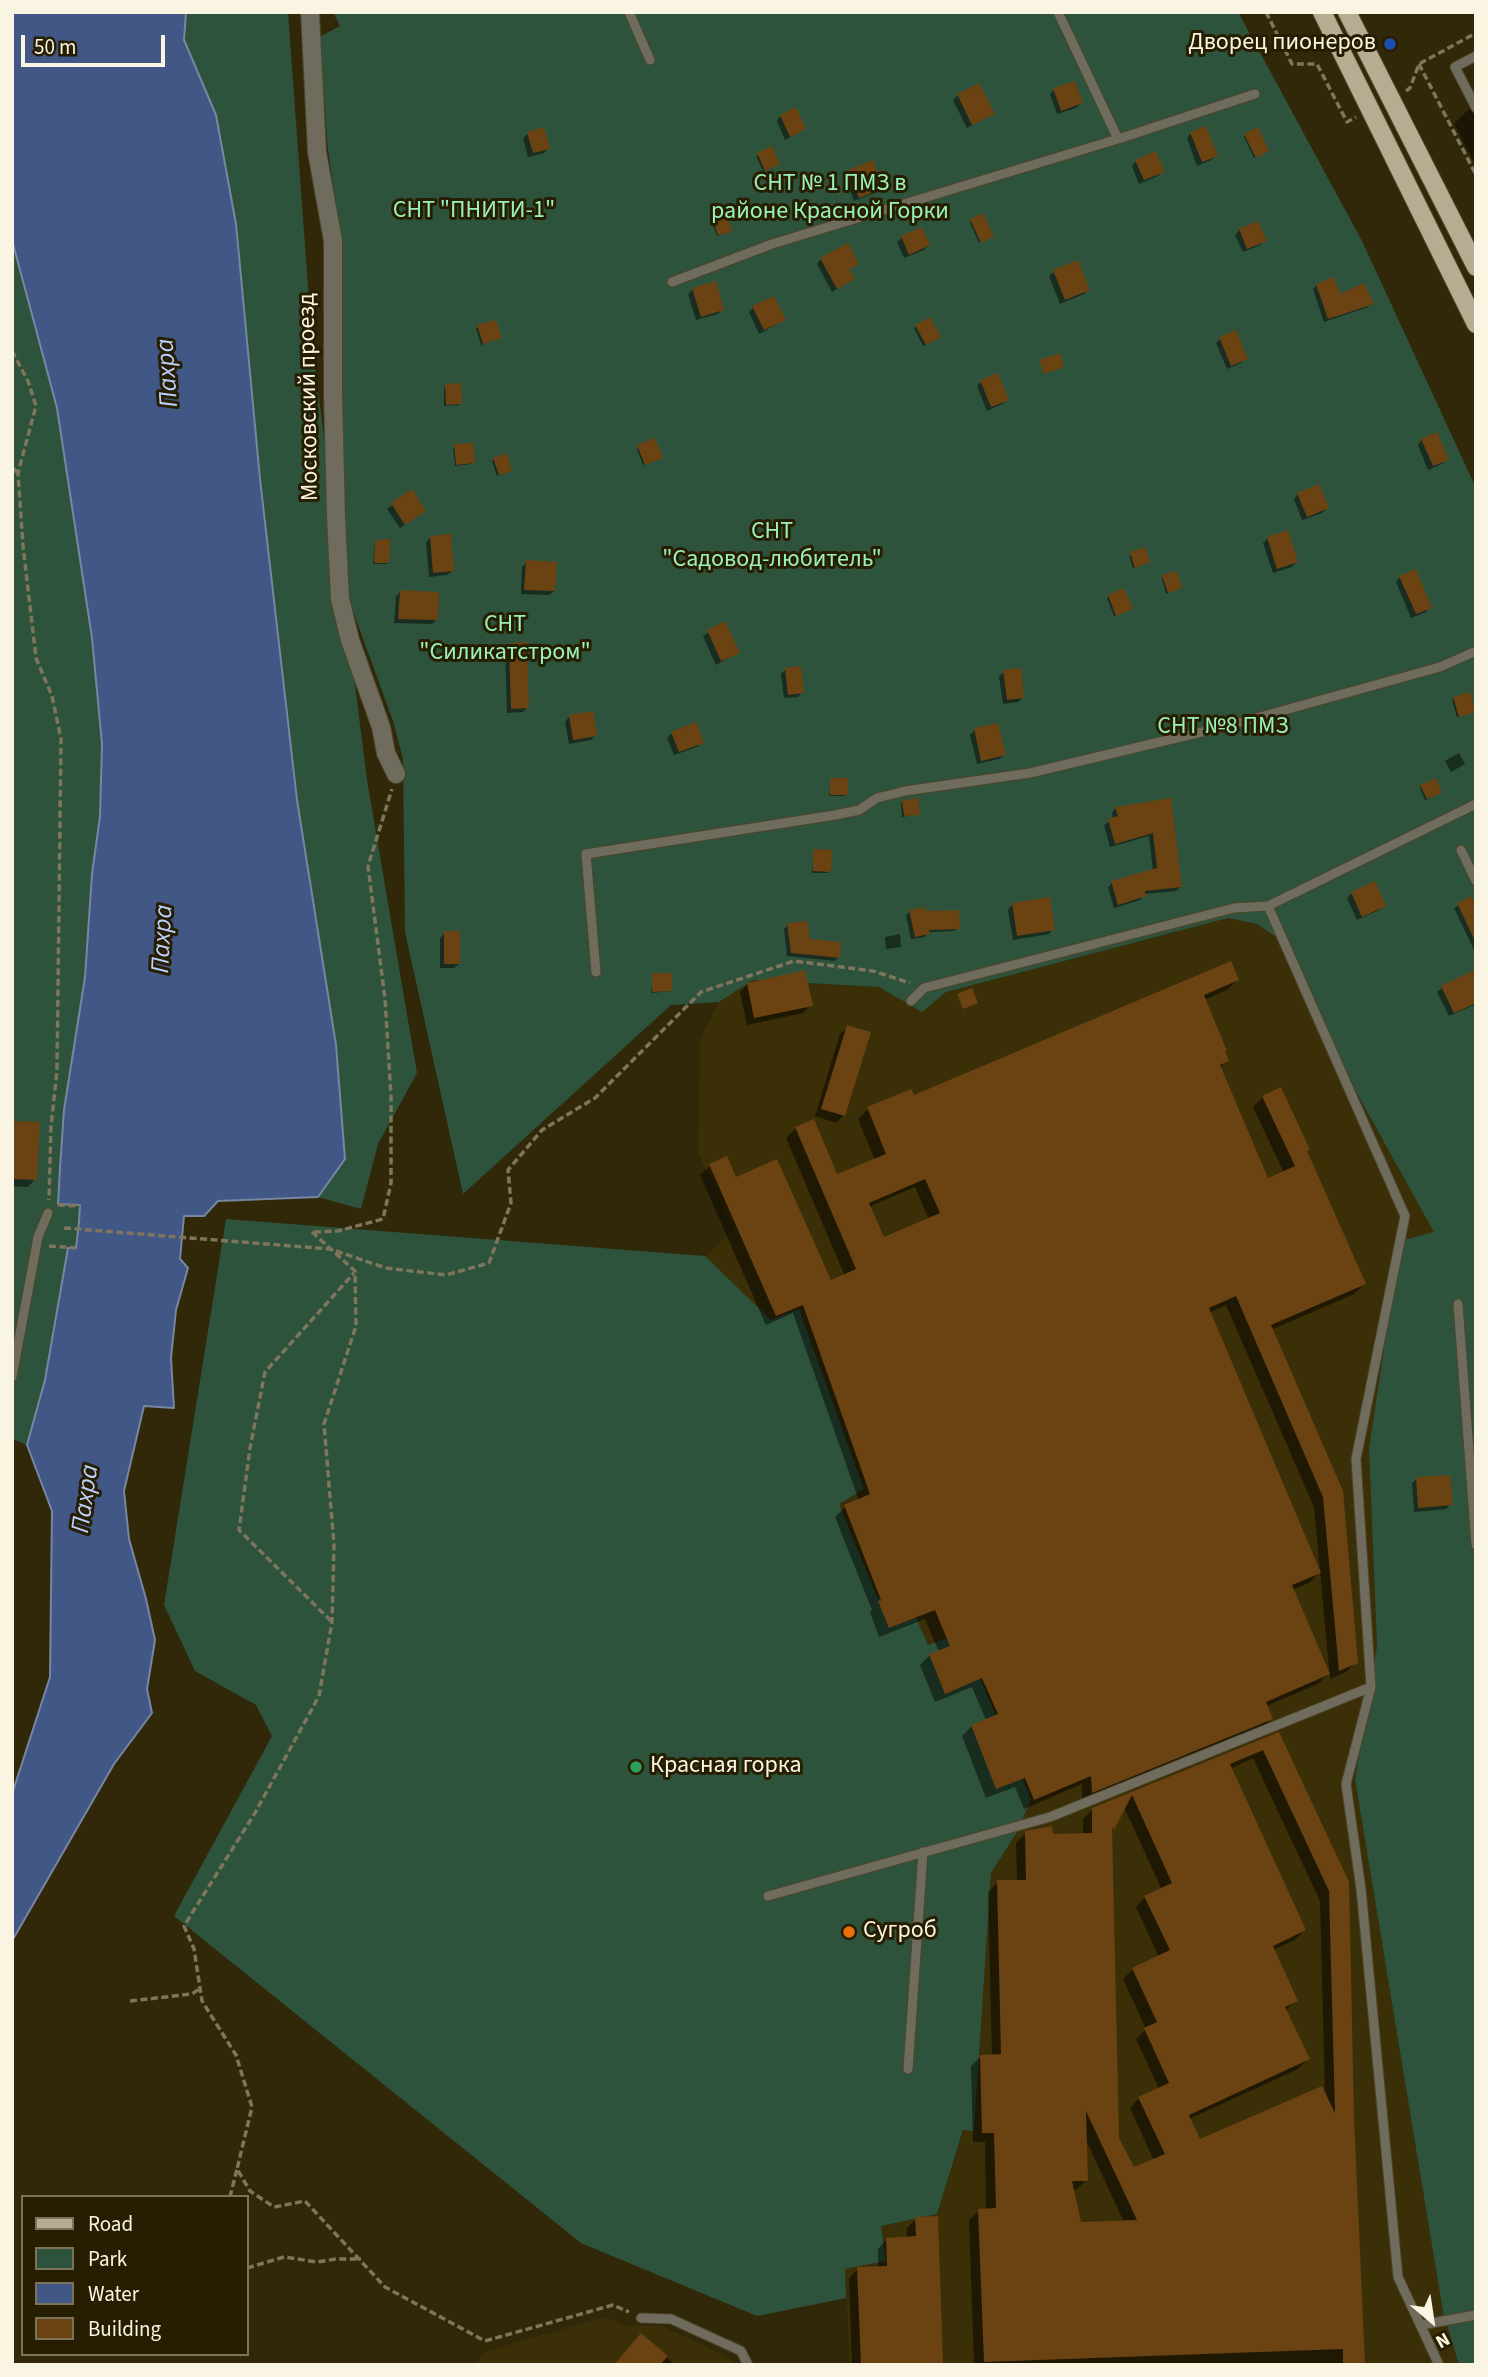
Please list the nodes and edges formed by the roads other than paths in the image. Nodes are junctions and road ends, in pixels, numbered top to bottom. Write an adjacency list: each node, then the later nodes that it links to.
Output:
1 (310, 12): 15 (street, Московский проезд)
2 (629, 12): 7 (lane)
3 (1058, 12): 10 (lane)
4 (1322, 12): 13 (main road)
5 (1348, 12): 11 (main road)
6 (1476, 56): 9 (lane)
7 (650, 60)
8 (1255, 94): 10 (lane)
9 (1476, 108)
10 (1118, 139): 12 (lane)
11 (1476, 267)
12 (672, 282)
13 (1476, 324)
14 (1476, 651): 20 (lane)
15 (396, 774)
16 (1476, 804): 19 (lane)
17 (1461, 850): 18 (lane)
18 (1476, 881)
19 (1268, 906): 21 (lane); 26 (lane)
20 (596, 972)
21 (911, 1001)
22 (48, 1213): 24 (lane)
23 (1458, 1304): 25 (lane)
24 (12, 1377)
25 (1476, 1545)
26 (1371, 1687): 27 (lane); 32 (lane)
27 (923, 1852): 28 (lane); 29 (lane)
28 (768, 1896)
29 (908, 2068)
30 (1476, 2315): 32 (lane)
31 (641, 2318): 33 (lane)
32 (1420, 2325): 34 (lane)
33 (748, 2365)
34 (1439, 2365)

